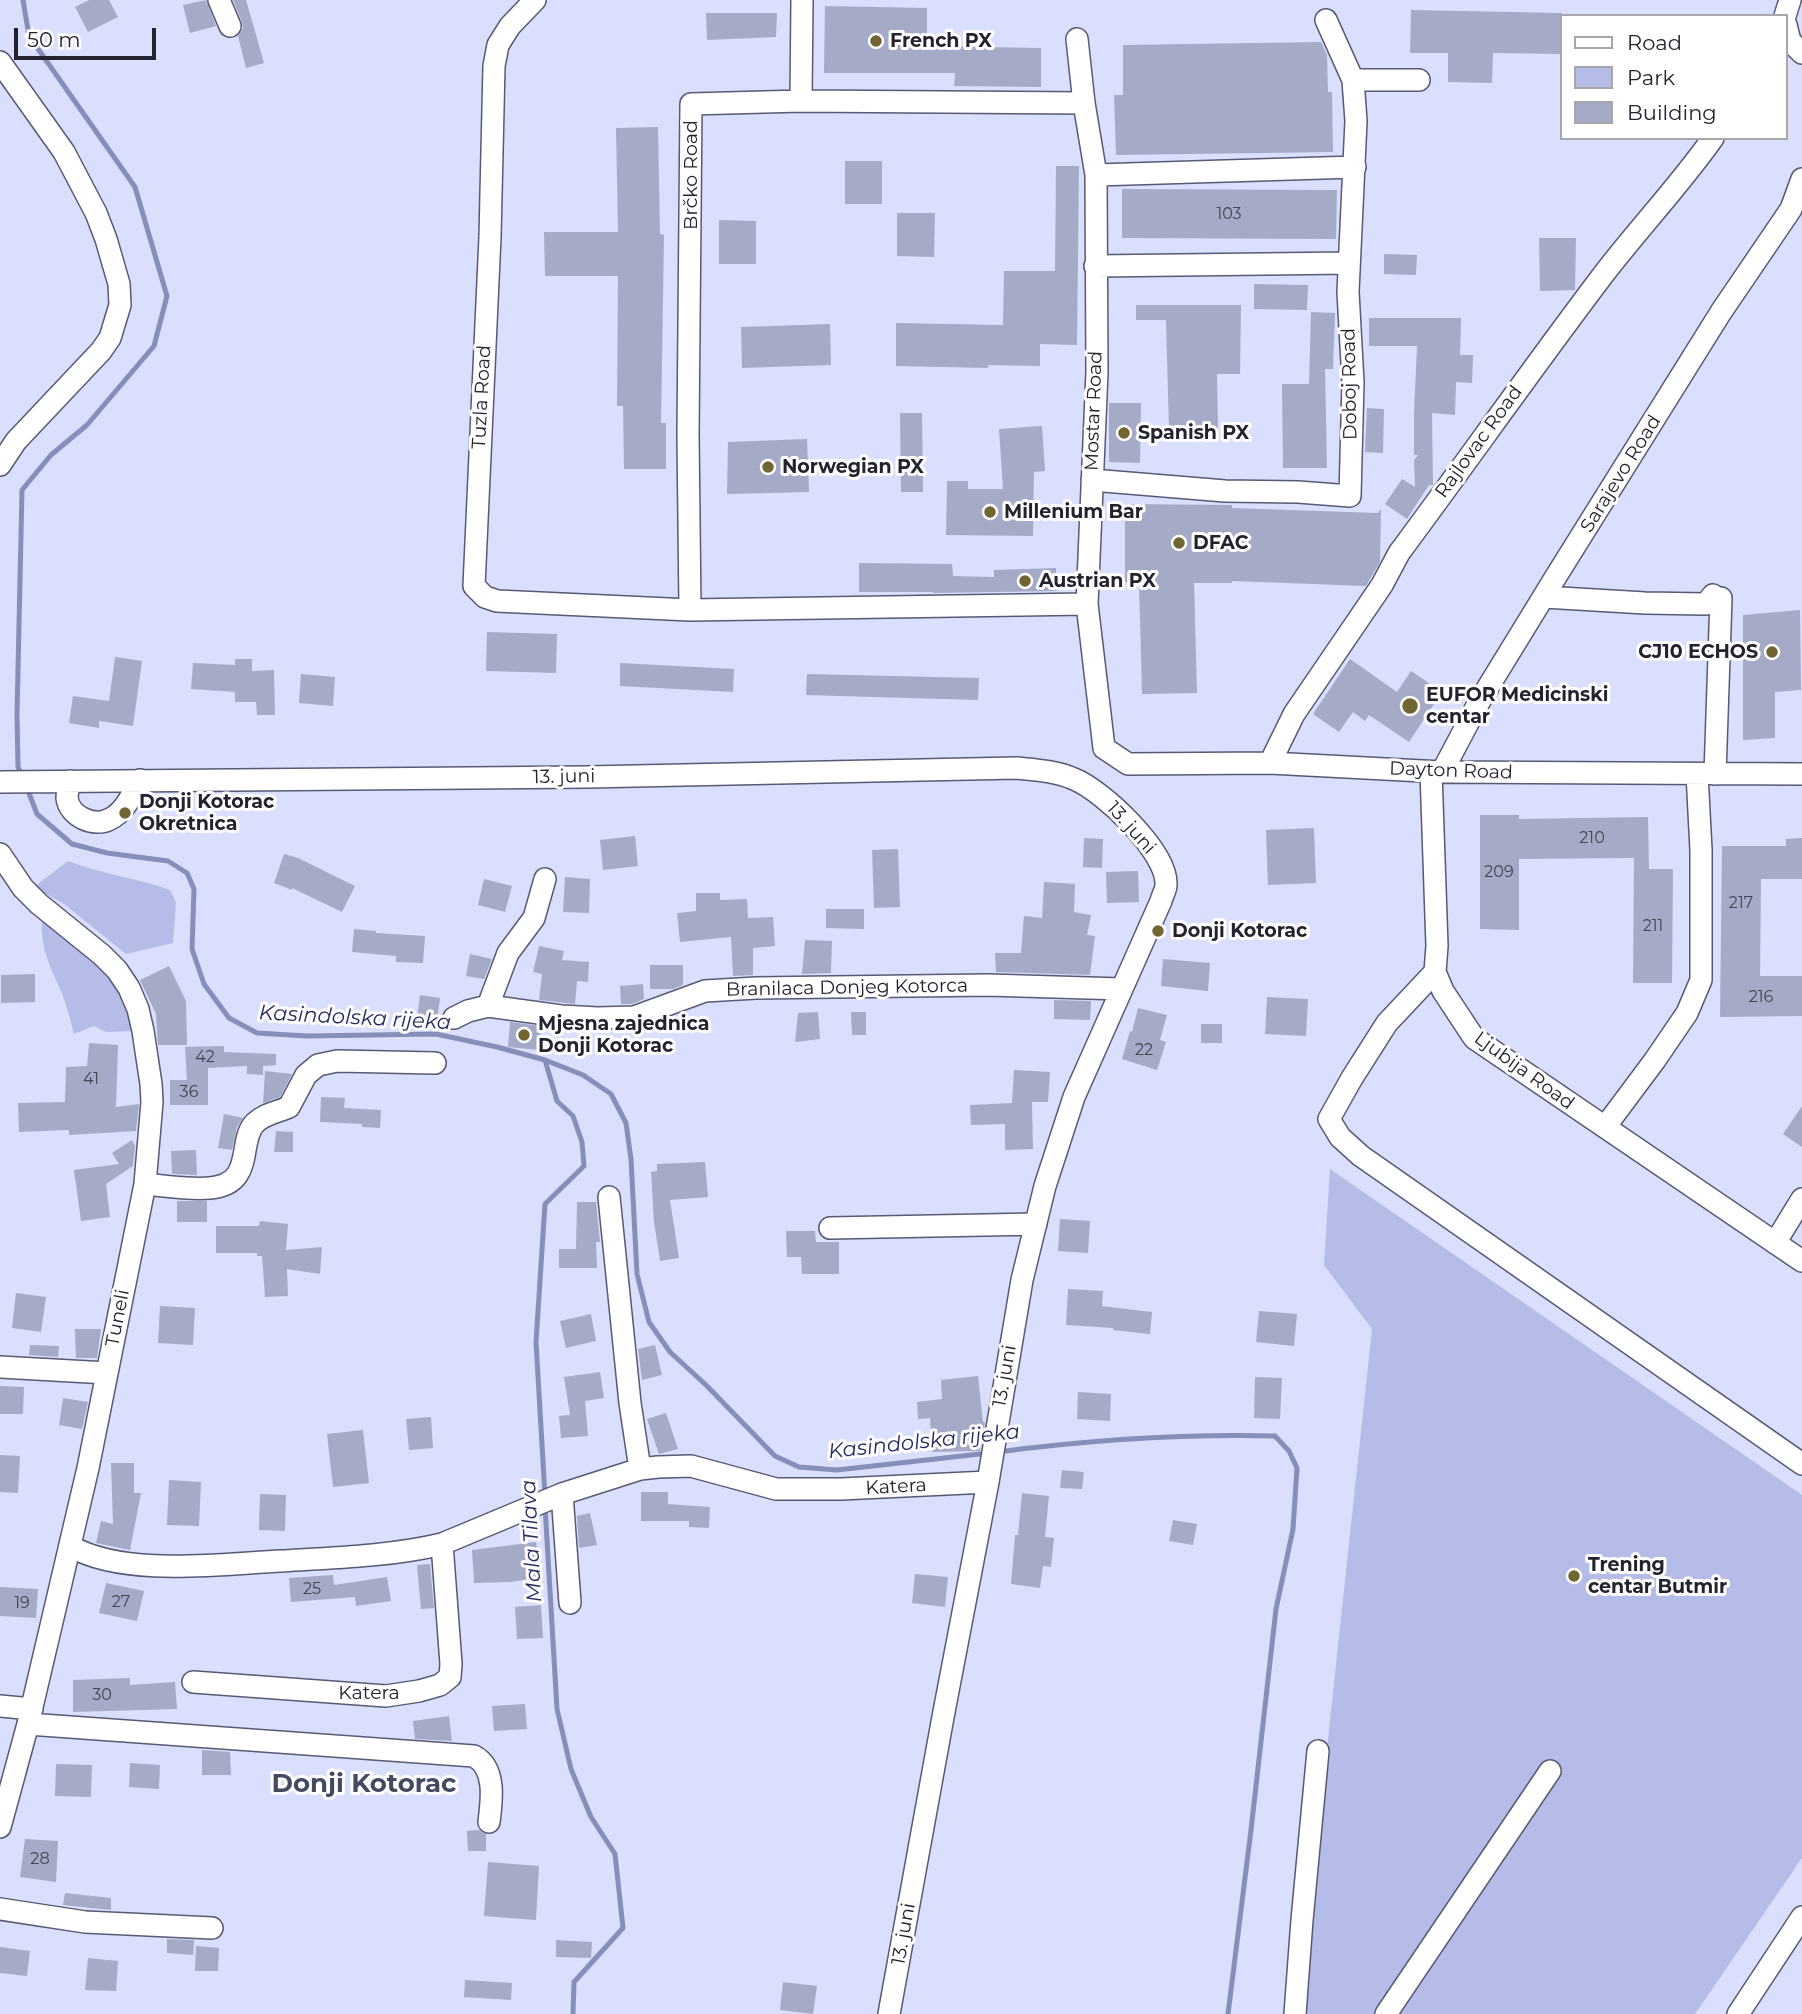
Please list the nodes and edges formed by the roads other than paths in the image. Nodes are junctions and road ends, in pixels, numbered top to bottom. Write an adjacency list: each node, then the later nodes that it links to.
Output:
1 (219, 0): 5 (street)
2 (535, 0): 23 (street, Tuzla Road)
3 (802, 0): 10 (street)
4 (1326, 20): 8 (street, Doboj Road)
5 (230, 26)
6 (1077, 39): 11 (street, Mostar Road)
7 (0, 62): 19 (street)
8 (1353, 80): 9 (street); 13 (street, Doboj Road)
9 (1419, 80)
10 (801, 101): 11 (street, Brčko Road); 23 (street, Brčko Road)
11 (1084, 103): 14 (street, Mostar Road)
12 (1712, 140): 25 (street, Rajlovac Road)
13 (1355, 167): 14 (street); 17 (street, Doboj Road)
14 (1096, 175): 18 (street, Mostar Road)
15 (1802, 179): 16 (street, Sarajevo Road)
16 (1797, 212): 21 (street, Sarajevo Road)
17 (1349, 263): 18 (street); 20 (street, Doboj Road)
18 (1095, 266): 20 (street, Mostar Road)
19 (0, 465)
20 (1092, 480): 22 (street, Mostar Road)
21 (1544, 597): 26 (street, Sarajevo Road); 27 (street)
22 (1087, 604): 23 (street); 24 (street, Mostar Road)
23 (690, 610)
24 (1104, 748): 25 (street, Dayton Road)
25 (1270, 763): 26 (street, Dayton Road)
26 (1437, 772): 27 (street, Dayton Road); 34 (street, Ljubija Road)
27 (1706, 774): 28 (street, Dayton Road); 39 (street)
28 (1802, 774)
29 (140, 780): 30 (street, 13. juni); 30 (street); 35 (street, 13. juni)
30 (70, 781): 31 (street, 13. juni)
31 (1, 782)
32 (0, 854): 40 (street, Tuneli)
33 (545, 879): 36 (street)
34 (1435, 972): 39 (street, Ljubija Road); 49 (street)
35 (1122, 989): 36 (street, Branilaca Donjeg Kotorca); 43 (street, 13. juni)
36 (488, 1006): 37 (street, Branilaca Donjeg Kotorca)
37 (454, 1018)
38 (435, 1063): 40 (street)
39 (1605, 1127): 45 (street, Ljubija Road)
40 (145, 1184): 48 (street, Tuneli)
41 (609, 1197): 50 (street)
42 (1802, 1199): 45 (street)
43 (1036, 1224): 44 (street); 51 (street, 13. juni)
44 (830, 1228)
45 (1775, 1242): 46 (street, Ljubija Road)
46 (1802, 1261)
47 (0, 1367): 48 (street)
48 (107, 1373): 54 (street, Tuneli)
49 (1802, 1464)
50 (640, 1469): 51 (street, Katera); 52 (street, Katera)
51 (989, 1473): 66 (street, 13. juni)
52 (551, 1498): 53 (street, Katera); 55 (street)
53 (442, 1544): 54 (street, Katera); 56 (street, Katera)
54 (70, 1545): 58 (street, Tuneli)
55 (570, 1603)
56 (193, 1682)
57 (0, 1706): 58 (street)
58 (30, 1716): 61 (street); 62 (street, Tuneli)
59 (1318, 1751): 67 (street)
60 (1550, 1771): 68 (street)
61 (489, 1822)
62 (0, 1827)
63 (0, 1909): 65 (street)
64 (1802, 1917): 69 (street)
65 (212, 1928)
66 (890, 2014)
67 (1295, 2014)
68 (1386, 2014)
69 (1738, 2014)

